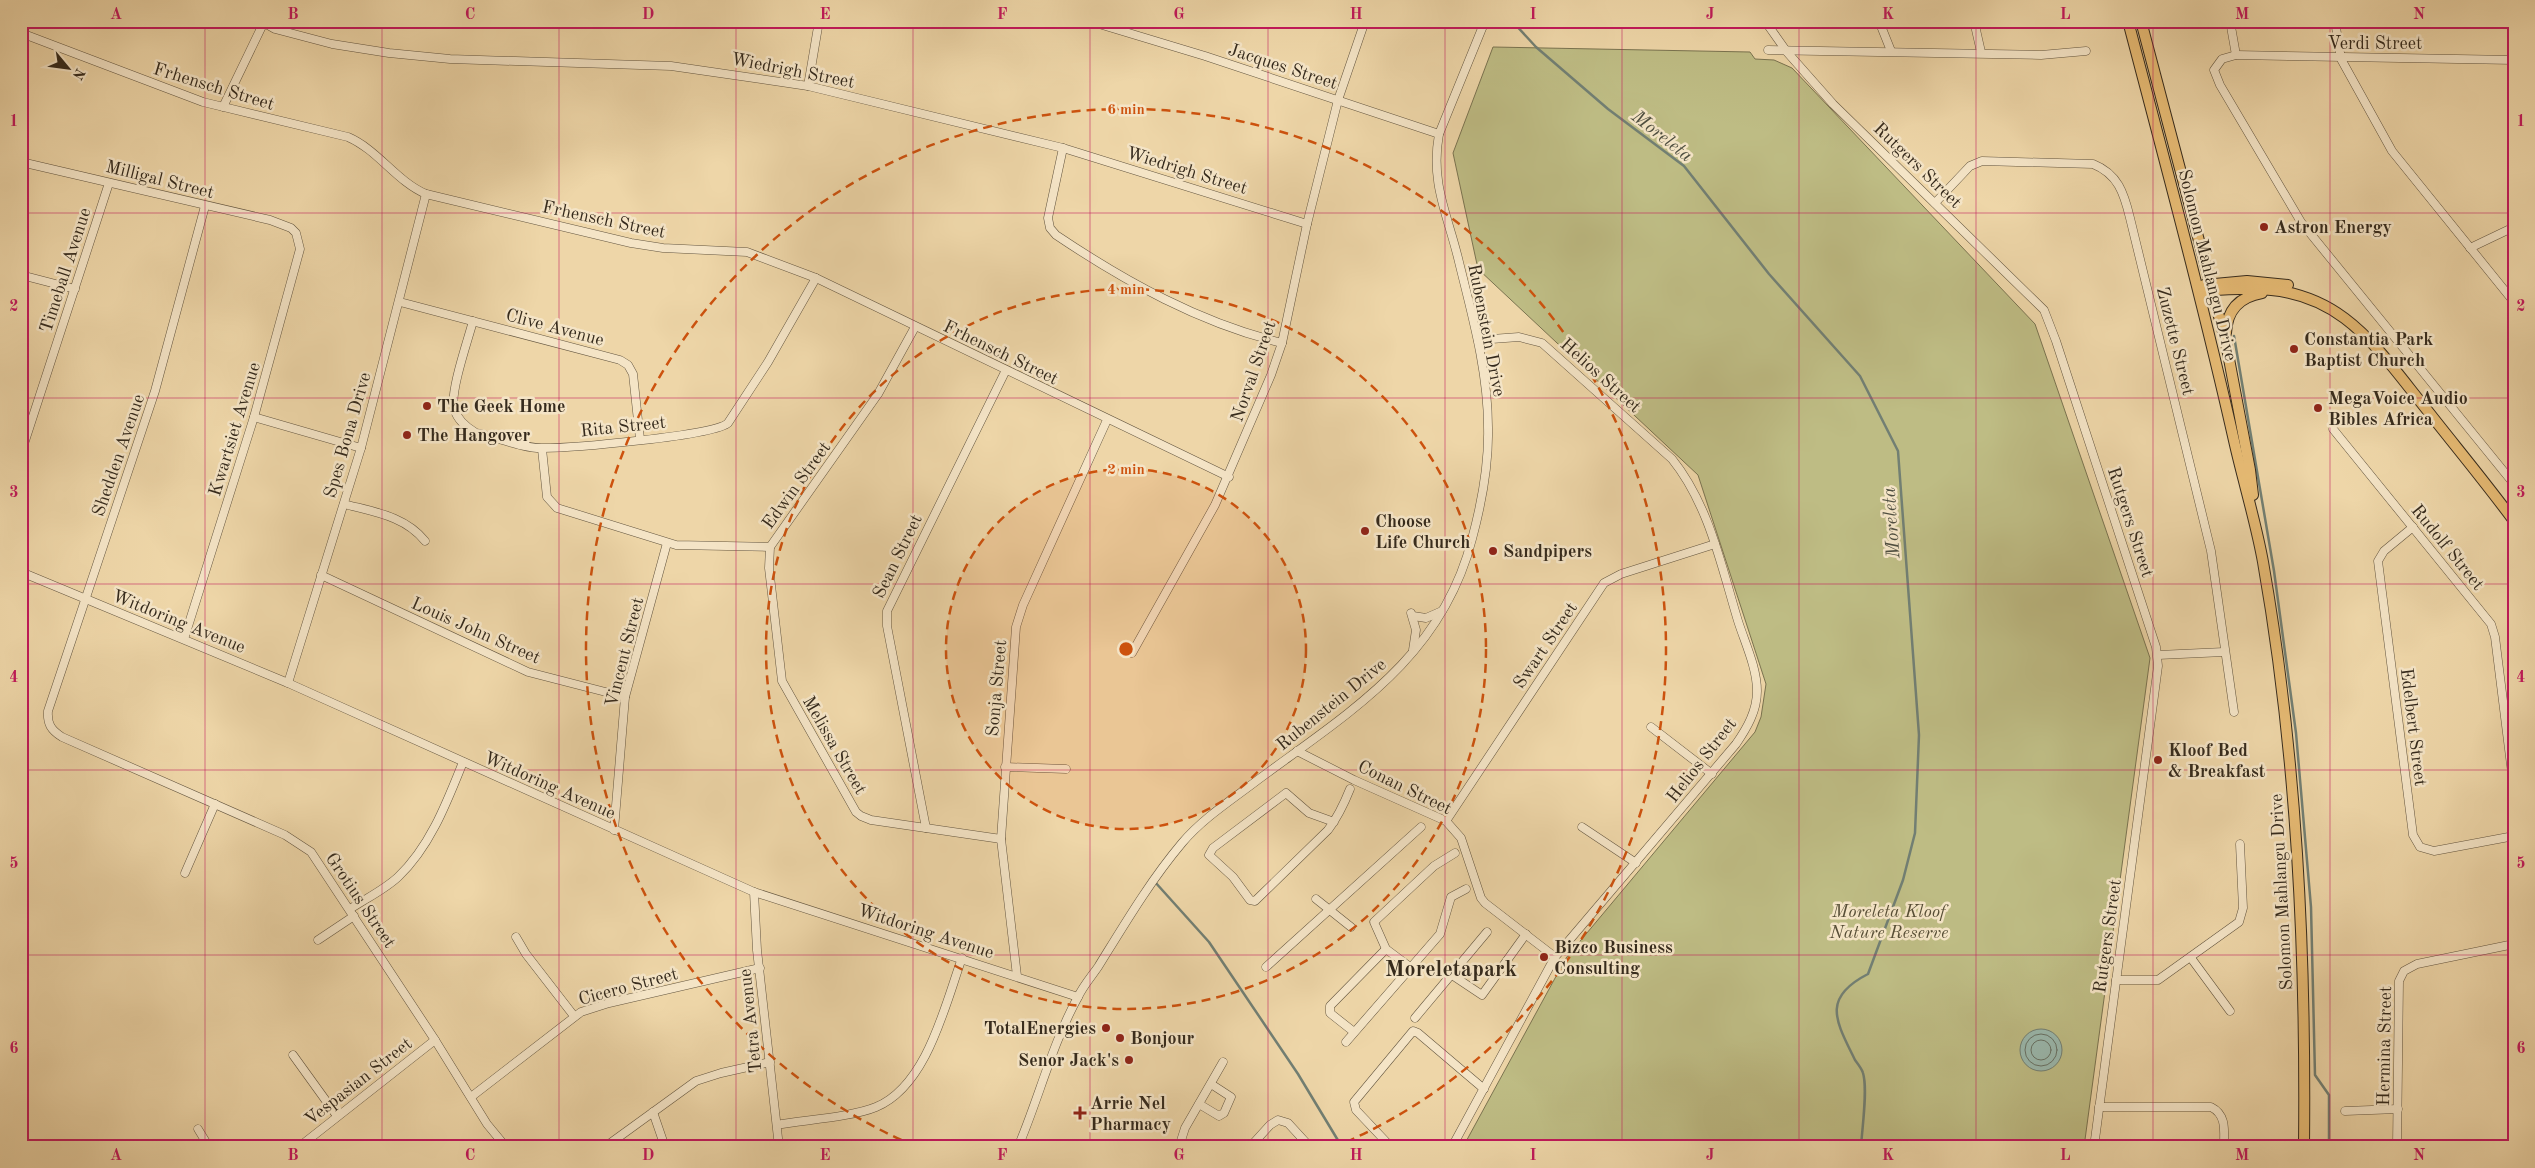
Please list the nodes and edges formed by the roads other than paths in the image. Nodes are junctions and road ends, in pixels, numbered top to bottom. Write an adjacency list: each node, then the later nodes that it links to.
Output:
1 (819, 21): 22 (street)
2 (1089, 21): 23 (street, Jacques Street)
3 (1365, 21): 23 (street, Norval Street)
4 (1485, 21): 25 (street, Rubenstein Drive)
5 (1765, 21): 17 (street, Rutgers Street)
6 (1878, 21): 15 (street)
7 (1974, 21): 18 (street)
8 (2128, 21): 40 (main road, Solomon Mahlangu Drive)
9 (2142, 21): 38 (main road, Solomon Mahlangu Drive)
10 (2230, 21): 19 (street)
11 (2334, 21): 20 (street)
12 (262, 22): 22 (street, Wiedrigh Street); 24 (street)
13 (21, 33): 24 (street, Frhensch Street)
14 (1768, 50): 17 (street)
15 (1891, 51): 17 (street); 18 (street)
16 (2086, 51): 18 (street)
17 (1787, 52): 30 (street, Rutgers Street)
18 (1981, 52)
19 (2236, 56): 20 (street, Verdi Street); 59 (street)
20 (2341, 58): 21 (street, Verdi Street); 35 (street)
21 (2514, 60)
22 (808, 86): 26 (street, Wiedrigh Street)
23 (1338, 100): 25 (street, Jacques Street); 32 (street, Norval Street)
24 (223, 107): 29 (street, Frhensch Street)
25 (1439, 134): 46 (street, Rubenstein Drive)
26 (1063, 148): 32 (street, Wiedrigh Street); 48 (street)
27 (21, 162): 28 (street, Milligal Street)
28 (109, 183): 31 (street, Milligal Street); 39 (street, Timeball Avenue)
29 (426, 194): 37 (street, Frhensch Street); 42 (street, Spes Bona Drive)
30 (1934, 203): 73 (street, Zuzette Street); 76 (street, Rutgers Street)
31 (205, 206): 33 (street, Milligal Street); 70 (street, Shedden Avenue)
32 (1307, 224): 48 (street, Norval Street)
33 (291, 228): 51 (street, Kwartsiet Avenue)
34 (2514, 228): 35 (street)
35 (2470, 248): 43 (street)
36 (21, 275): 39 (street)
37 (816, 278): 45 (street, Frhensch Street); 54 (street, Rita Street)
38 (2210, 287): 40 (main road); 41 (main road); 47 (main road); 49 (main road, Solomon Mahlangu Drive)
39 (75, 289): 57 (street, Timeball Avenue)
40 (2199, 290): 61 (main road, Solomon Mahlangu Drive)
41 (2283, 291): 47 (main road); 49 (main road)
42 (400, 302): 44 (street, Clive Avenue); 55 (street, Spes Bona Drive)
43 (2514, 302)
44 (473, 321): 54 (street, Clive Avenue); 56 (street, Rita Street)
45 (915, 327): 50 (street, Frhensch Street); 67 (street, Edwin Street)
46 (1478, 340): 66 (street, Helios Street); 71 (street, Rubenstein Drive)
47 (2372, 342): 62 (main road)
48 (1282, 343): 58 (street, Norval Street)
49 (2226, 344): 61 (main road, Solomon Mahlangu Drive)
50 (1006, 370): 52 (street, Frhensch Street); 93 (street, Sean Street)
51 (254, 417): 55 (street); 72 (street, Kwartsiet Avenue)
52 (1107, 420): 58 (street, Frhensch Street); 84 (street, Sonja Street)
53 (2333, 429): 63 (street, Rudolf Street)
54 (640, 439): 56 (street, Rita Street)
55 (360, 448): 60 (street, Spes Bona Drive)
56 (542, 449): 65 (street, Edwin Street)
57 (21, 453)
58 (1229, 478): 74 (street, Norval Street)
59 (2514, 484)
60 (344, 504): 64 (street); 69 (street, Spes Bona Drive)
61 (2255, 518): 158 (main road, Solomon Mahlangu Drive)
62 (2514, 521)
63 (2413, 527): 88 (street, Rudolf Street); 96 (street, Edelbert Street)
64 (425, 541)
65 (667, 543): 67 (street, Edwin Street); 78 (street, Vincent Street)
66 (1715, 544): 86 (street, Helios Street); 91 (street, Swart Street)
67 (770, 547): 93 (street, Melissa Street)
68 (21, 572): 70 (street, Witdoring Avenue)
69 (321, 575): 77 (street, Spes Bona Drive); 78 (street, Louis John Street)
70 (85, 599): 72 (street, Witdoring Avenue); 79 (street, Shedden Avenue)
71 (1444, 609): 75 (street, Rubenstein Drive); 75 (street)
72 (184, 639): 77 (street, Witdoring Avenue)
73 (2224, 652): 76 (street); 80 (street, Zuzette Street)
74 (1132, 653)
75 (1412, 655): 82 (street, Rubenstein Drive)
76 (2158, 655): 122 (street, Rutgers Street)
77 (288, 683): 83 (street, Witdoring Avenue)
78 (625, 697): 95 (street, Vincent Street)
79 (48, 711): 89 (street, Grotius Street)
80 (2234, 712)
81 (1651, 727): 86 (street)
82 (1297, 751): 91 (street, Conan Street); 123 (street, Rubenstein Drive)
83 (464, 762): 95 (street, Witdoring Avenue); 106 (street)
84 (1005, 767): 85 (street); 97 (street, Sonja Street)
85 (1066, 769)
86 (1712, 774): 100 (street, Helios Street)
87 (1350, 789): 90 (street)
88 (2514, 789)
89 (213, 803): 101 (street); 106 (street, Grotius Street)
90 (1334, 822): 90 (street)
91 (1446, 822): 109 (street, Conan Street)
92 (1421, 826): 105 (street)
93 (926, 828): 97 (street, Melissa Street)
94 (1582, 828): 100 (street)
95 (614, 830): 103 (street, Witdoring Avenue)
96 (2514, 836)
97 (1000, 839): 121 (street, Sonja Street)
98 (2240, 844): 116 (street)
99 (1455, 853): 113 (street)
100 (1636, 863): 114 (street, Helios Street)
101 (184, 869)
102 (1466, 889): 119 (street)
103 (754, 892): 115 (street, Witdoring Avenue); 118 (street, Tetra Avenue)
104 (1316, 899): 105 (street)
105 (1330, 910): 107 (street); 117 (street)
106 (352, 912): 111 (street); 128 (street, Grotius Street)
107 (1351, 927)
108 (1487, 932): 120 (street)
109 (1526, 934): 114 (street, Conan Street); 120 (street)
110 (516, 937): 125 (street)
111 (318, 940)
112 (2514, 944): 138 (street, Hermina Street)
113 (1386, 949): 119 (street); 127 (street)
114 (1555, 957): 134 (street, Helios Street)
115 (962, 958): 121 (street, Witdoring Avenue); 142 (street)
116 (2191, 958): 122 (street); 124 (street)
117 (1266, 967)
118 (760, 968): 125 (street, Cicero Street); 131 (street, Tetra Avenue)
119 (1410, 968): 127 (street)
120 (1452, 975): 126 (street)
121 (1017, 976): 123 (street, Witdoring Avenue)
122 (2116, 980): 137 (street, Rutgers Street)
123 (1078, 997): 150 (street, Rubenstein Drive)
124 (2230, 1011)
125 (574, 1016): 135 (street, Cicero Street)
126 (1415, 1018)
127 (1354, 1032): 129 (street)
128 (435, 1040): 135 (street, Grotius Street); 141 (street, Vespasian Street)
129 (1346, 1042)
130 (293, 1055): 141 (street)
131 (770, 1062): 140 (street); 142 (street, Tetra Avenue)
132 (1223, 1062): 133 (street)
133 (1211, 1084): 136 (street); 136 (street)
134 (1484, 1088): 154 (street); 155 (street, Helios Street)
135 (470, 1097): 146 (street, Grotius Street)
136 (1199, 1104): 151 (street)
137 (2099, 1107): 156 (street, Rutgers Street); 157 (street)
138 (2398, 1109): 139 (street); 159 (street, Hermina Street)
139 (2345, 1111)
140 (653, 1112): 147 (street); 148 (street)
141 (337, 1116): 145 (street, Vespasian Street)
142 (777, 1125): 149 (street, Tetra Avenue)
143 (198, 1129): 144 (street)
144 (209, 1147)
145 (299, 1147)
146 (506, 1147)
147 (605, 1147)
148 (665, 1147)
149 (780, 1147)
150 (1018, 1147)
151 (1179, 1147)
152 (1250, 1147): 153 (street)
153 (1310, 1147)
154 (1391, 1147)
155 (1452, 1147)
156 (2094, 1147)
157 (2224, 1147)
158 (2304, 1147)
159 (2397, 1147)

